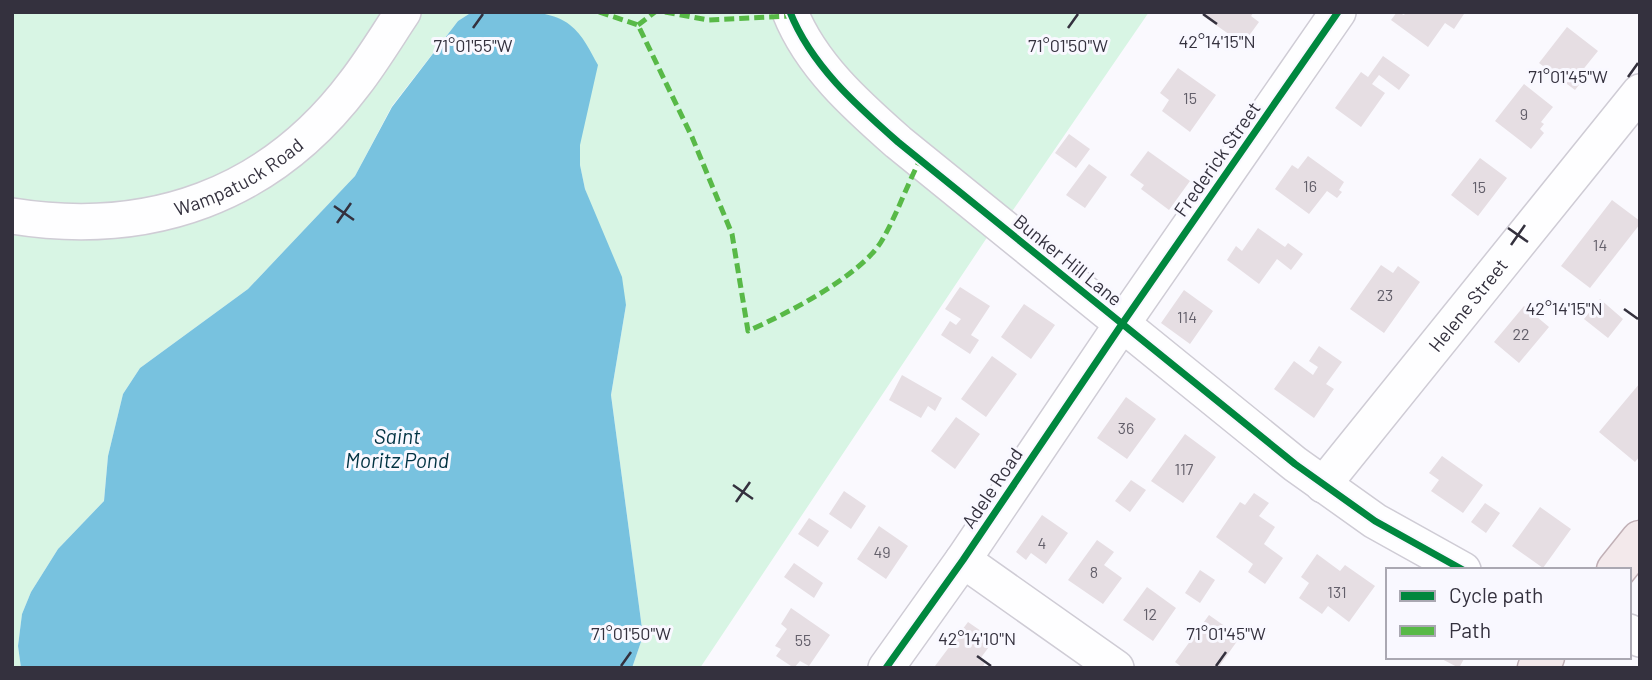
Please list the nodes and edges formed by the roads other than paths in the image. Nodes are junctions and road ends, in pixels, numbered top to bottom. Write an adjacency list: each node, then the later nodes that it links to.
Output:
1 (403, 12): 5 (street, Wampatuck Road)
2 (790, 12): 6 (street, Bunker Hill Lane)
3 (1338, 12): 6 (street, Frederick Street)
4 (1640, 92): 7 (street, Helene Street)
5 (12, 216)
6 (1122, 324): 7 (street, Bunker Hill Lane); 9 (street, Adele Road)
7 (1323, 485): 10 (street, Bunker Hill Lane)
8 (1640, 540): 11 (main road)
9 (963, 560): 12 (street, Adele Road); 13 (street)
10 (1459, 568)
11 (1618, 568)
12 (886, 668)
13 (1116, 668)

